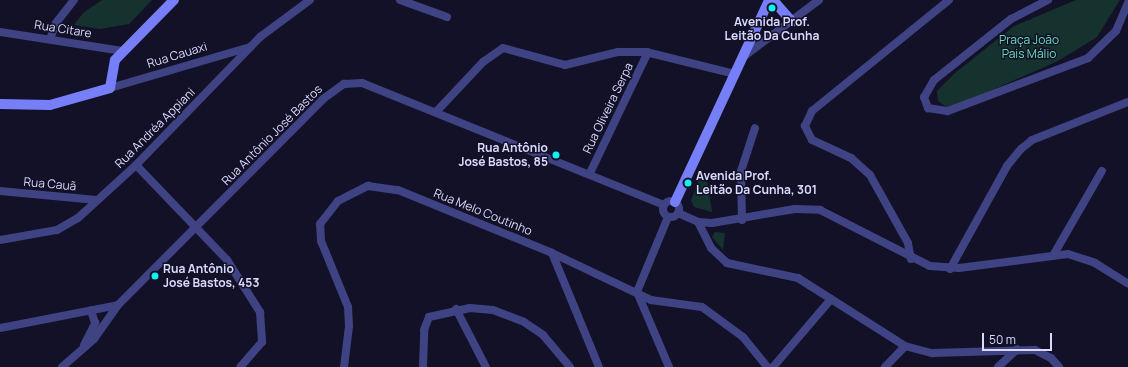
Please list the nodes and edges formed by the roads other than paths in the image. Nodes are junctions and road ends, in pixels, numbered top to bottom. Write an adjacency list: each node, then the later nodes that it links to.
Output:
1 (74, 0): 14 (street)
2 (174, 0): 16 (street)
3 (310, 0): 15 (street, Rua Andréa Appiani)
4 (400, 0): 11 (street)
5 (769, 0): 18 (street)
6 (773, 0): 12 (street)
7 (819, 0): 12 (street)
8 (949, 0): 40 (street)
9 (1048, 0): 10 (street)
10 (1128, 3)
11 (447, 17)
12 (792, 22): 18 (street)
13 (0, 32): 14 (street, Rua Citare)
14 (50, 39): 16 (street, Rua Citare)
15 (250, 46): 20 (street, Rua Cauaxi); 25 (street, Rua Andréa Appiani)
16 (123, 51): 20 (street)
17 (648, 52): 19 (street); 23 (street); 27 (street, Rua Oliveira Serpa)
18 (743, 57): 19 (street)
19 (735, 74): 30 (street)
20 (110, 88): 22 (street)
21 (1128, 102): 41 (street)
22 (0, 104)
23 (436, 112): 27 (street, Rua Antônio José Bastos); 36 (street, Rua Antônio José Bastos)
24 (755, 128): 34 (street)
25 (136, 165): 29 (street, Rua Andréa Appiani); 36 (street)
26 (1102, 171): 39 (street)
27 (590, 173): 31 (street, Rua Antônio José Bastos)
28 (0, 191): 29 (street, Rua Cauã)
29 (97, 200): 37 (street, Rua Andréa Appiani)
30 (675, 202): 31 (street); 32 (street)
31 (664, 205): 33 (street)
32 (678, 213): 33 (street); 35 (street)
33 (668, 217): 43 (street)
34 (742, 220): 35 (street); 40 (street)
35 (698, 222): 44 (street)
36 (197, 227): 45 (street, Rua Antônio José Bastos); 53 (street)
37 (0, 240)
38 (552, 253): 43 (street, Rua Melo Coutinho); 54 (street, Rua Melo Coutinho); 58 (street)
39 (1054, 254): 41 (street); 42 (street)
40 (911, 259): 41 (street)
41 (950, 269)
42 (1128, 284)
43 (637, 292): 59 (street); 60 (street, Rua Melo Coutinho)
44 (831, 299): 49 (street); 61 (street)
45 (118, 305): 47 (street); 50 (street, Rua Antônio José Bastos)
46 (456, 309): 55 (street); 56 (street); 57 (street)
47 (91, 311): 48 (street); 50 (street, Rua Antônio José Bastos)
48 (0, 328)
49 (905, 346): 51 (street); 62 (street)
50 (81, 349): 52 (street, Rua Antônio José Bastos)
51 (1017, 349): 63 (street); 64 (street)
52 (62, 367)
53 (240, 367)
54 (344, 367)
55 (423, 367)
56 (486, 367)
57 (570, 367)
58 (599, 367)
59 (669, 367)
60 (767, 367)
61 (773, 367)
62 (885, 367)
63 (998, 367)
64 (1060, 367)

